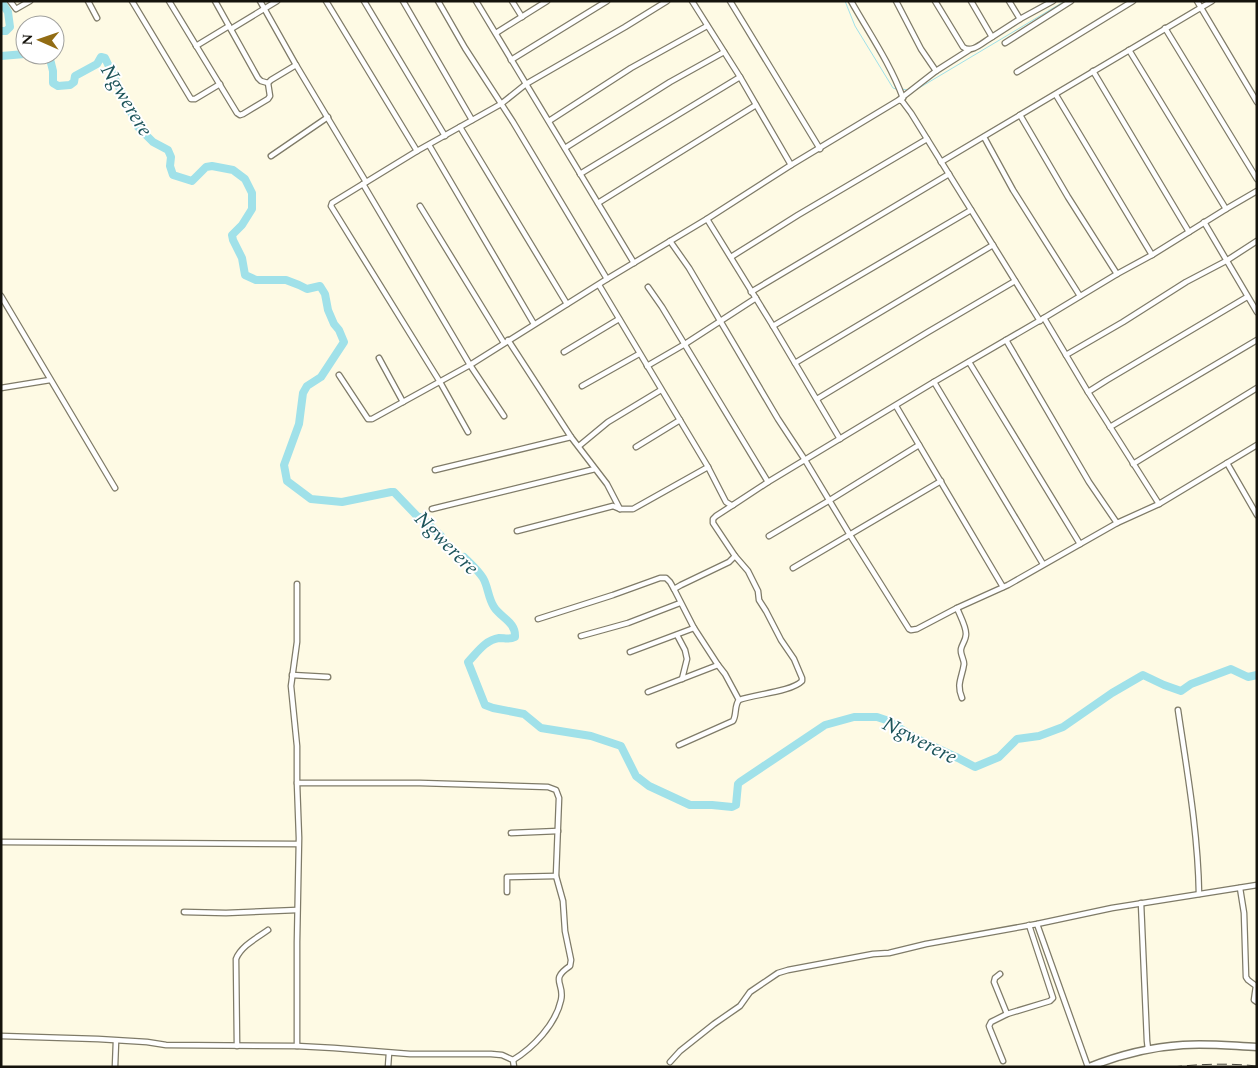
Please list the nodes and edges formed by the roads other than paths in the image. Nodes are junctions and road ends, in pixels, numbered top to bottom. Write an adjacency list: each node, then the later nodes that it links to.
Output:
1 (10, 1): 2 (street)
2 (30, 1)
3 (88, 1): 34 (street)
4 (132, 1): 53 (street)
5 (169, 1): 42 (street)
6 (215, 1): 37 (street)
7 (260, 1): 32 (street)
8 (278, 1): 32 (street)
9 (326, 1): 71 (street)
10 (364, 1): 65 (street)
11 (438, 1): 58 (street)
12 (476, 1): 39 (street)
13 (512, 1): 33 (street)
14 (546, 1): 33 (street)
15 (607, 1): 46 (street)
16 (667, 1): 54 (street)
17 (692, 1): 36 (street)
18 (730, 1): 70 (street)
19 (851, 1): 56 (street)
20 (896, 1): 48 (street)
21 (935, 1): 43 (street)
22 (971, 1): 40 (street)
23 (1009, 1): 35 (street)
24 (1053, 1): 30 (street)
25 (1071, 1): 41 (street)
26 (1133, 1): 50 (street)
27 (1197, 1): 31 (street)
28 (1212, 1): 31 (street)
29 (404, 2): 62 (street)
30 (1046, 3): 35 (street)
31 (1201, 8): 38 (street); 57 (street)
32 (265, 9): 37 (street); 47 (street)
33 (522, 17): 39 (street)
34 (97, 18)
35 (1020, 19): 40 (street)
36 (707, 26): 45 (street); 63 (street)
37 (230, 27): 42 (street); 52 (street)
38 (1165, 28): 44 (street); 77 (street)
39 (496, 33): 46 (street)
40 (992, 37): 43 (street)
41 (1005, 43)
42 (196, 46): 53 (street)
43 (969, 50): 48 (street)
44 (1129, 50): 49 (street); 82 (street)
45 (724, 52): 51 (street); 69 (street)
46 (512, 60): 54 (street)
47 (296, 65): 52 (street); 61 (street)
48 (936, 71): 56 (street)
49 (1093, 71): 55 (street); 86 (street)
50 (1017, 72)
51 (740, 77): 59 (street); 75 (street)
52 (268, 83): 53 (street)
53 (220, 84)
54 (526, 84): 58 (street); 63 (street)
55 (1056, 95): 60 (street); 90 (street)
56 (901, 99): 67 (street); 70 (street)
57 (1257, 102)
58 (501, 104): 62 (street); 95 (street)
59 (756, 105): 74 (street); 80 (street)
60 (1020, 116): 66 (street); 94 (street)
61 (328, 117): 72 (street); 78 (street)
62 (472, 120): 64 (street)
63 (549, 121): 69 (street)
64 (460, 127): 65 (street); 104 (street)
65 (445, 136): 68 (street)
66 (984, 138): 73 (street); 101 (street)
67 (927, 139): 73 (street); 91 (street)
68 (429, 145): 71 (street); 109 (street)
69 (565, 148): 75 (street)
70 (820, 149): 74 (street)
71 (417, 151): 78 (street)
72 (271, 156)
73 (941, 162): 76 (street)
74 (791, 165): 84 (street)
75 (580, 174): 80 (street)
76 (948, 174): 83 (street); 99 (street)
77 (1257, 179)
78 (364, 183): 121 (street); 125 (street)
79 (1257, 191): 82 (street)
80 (598, 203): 93 (street)
81 (420, 206): 113 (street)
82 (1226, 209): 85 (street)
83 (971, 210): 89 (street); 110 (street)
84 (707, 219): 87 (street); 91 (street)
85 (1204, 222): 86 (street); 92 (street)
86 (1189, 232): 90 (street)
87 (670, 241): 93 (street); 108 (street)
88 (1257, 241): 92 (street)
89 (993, 245): 96 (street); 119 (street)
90 (1152, 255): 94 (street)
91 (731, 257): 99 (street)
92 (1226, 261): 102 (street); 117 (street)
93 (634, 262): 95 (street)
94 (1117, 274): 101 (street)
95 (607, 279): 97 (street)
96 (1015, 281): 107 (street); 132 (street)
97 (598, 285): 104 (street); 106 (street)
98 (648, 288): 114 (street)
99 (751, 292): 103 (street)
100 (1, 296): 124 (street)
101 (1080, 296): 107 (street)
102 (1247, 297): 105 (street); 131 (street)
103 (756, 298): 108 (street); 110 (street)
104 (568, 304): 109 (street)
105 (1257, 312)
106 (619, 319): 115 (street); 116 (street)
107 (1042, 320): 111 (street); 117 (street)
108 (720, 321): 114 (street); 145 (street)
109 (534, 324): 113 (street)
110 (773, 326): 119 (street)
111 (1006, 340): 120 (street); 160 (street)
112 (1257, 340): 137 (street)
113 (506, 341): 121 (street); 139 (street)
114 (684, 344): 122 (street); 152 (street)
115 (564, 352)
116 (639, 354): 122 (street); 127 (street)
117 (1066, 355): 131 (street)
118 (379, 358): 133 (street)
119 (795, 362): 132 (street)
120 (969, 362): 126 (street); 164 (street)
121 (470, 365): 125 (street); 135 (street)
122 (647, 366): 130 (street)
123 (339, 375): 133 (street)
124 (50, 380): 128 (street); 153 (street)
125 (440, 382): 133 (street); 138 (street)
126 (934, 382): 134 (street); 166 (street)
127 (582, 386)
128 (1, 388)
129 (1257, 388): 147 (street)
130 (661, 390): 136 (street); 142 (street)
131 (1088, 392): 137 (street)
132 (817, 399): 140 (street)
133 (403, 402)
134 (896, 406): 140 (street); 143 (street)
135 (504, 416)
136 (680, 420): 144 (street); 148 (street)
137 (1110, 427): 147 (street)
138 (468, 432)
139 (571, 437): 142 (street); 150 (street)
140 (840, 439): 145 (street)
141 (1257, 445): 146 (street)
142 (579, 446): 149 (street)
143 (919, 446): 151 (street); 154 (street)
144 (636, 447)
145 (805, 460): 152 (street); 154 (street)
146 (1226, 463): 156 (street); 159 (street)
147 (1133, 464): 156 (street)
148 (708, 467): 155 (street); 158 (street)
149 (595, 469): 157 (street); 158 (street)
150 (435, 470)
151 (941, 481): 162 (street); 169 (street)
152 (768, 482): 155 (street)
153 (115, 488)
154 (830, 500): 162 (street); 163 (street)
155 (733, 504): 165 (street)
156 (1159, 504): 160 (street)
157 (432, 509)
158 (620, 509): 161 (street)
159 (1257, 515)
160 (1117, 523): 164 (street)
161 (517, 531)
162 (850, 535): 167 (street); 172 (street)
163 (769, 536)
164 (1080, 544): 166 (street)
165 (735, 556): 170 (street); 184 (street)
166 (1043, 564): 169 (street)
167 (793, 568)
168 (297, 584): 179 (street)
169 (1003, 587): 172 (street)
170 (674, 590): 171 (street); 173 (street)
171 (680, 603): 174 (street); 176 (street)
172 (958, 608): 183 (street)
173 (538, 619)
174 (694, 628): 175 (street); 178 (street)
175 (677, 634): 177 (street); 181 (street)
176 (581, 636)
177 (630, 652)
178 (718, 665): 181 (street); 184 (street)
179 (292, 675): 180 (street); 187 (street)
180 (328, 677)
181 (682, 679): 182 (street)
182 (648, 692)
183 (962, 698)
184 (739, 700): 186 (street)
185 (1178, 710): 196 (street)
186 (679, 745)
187 (297, 783): 188 (street); 191 (street)
188 (558, 831): 189 (street); 192 (street)
189 (511, 833)
190 (1, 842): 191 (street)
191 (298, 844): 198 (street)
192 (556, 876): 195 (street); 213 (street)
193 (1257, 885): 194 (street)
194 (1240, 888): 196 (street); 204 (street)
195 (507, 892)
196 (1199, 894): 197 (street)
197 (1141, 903): 200 (street); 211 (street)
198 (297, 910): 199 (street); 209 (street)
199 (184, 912)
200 (1036, 924): 201 (street); 219 (street)
201 (1029, 925): 205 (street); 215 (street)
202 (268, 930): 208 (street)
203 (1000, 974): 205 (street)
204 (1257, 1002)
205 (1007, 1014): 214 (street)
206 (1, 1036): 207 (street)
207 (116, 1041): 208 (street); 216 (street)
208 (237, 1046): 209 (street)
209 (297, 1046): 212 (street)
210 (1257, 1047): 211 (main road)
211 (1148, 1049): 219 (main road)
212 (388, 1053): 213 (street); 217 (street)
213 (513, 1060): 218 (street)
214 (1003, 1061)
215 (670, 1062)
216 (115, 1067)
217 (388, 1067)
218 (514, 1067)
219 (1088, 1067)

